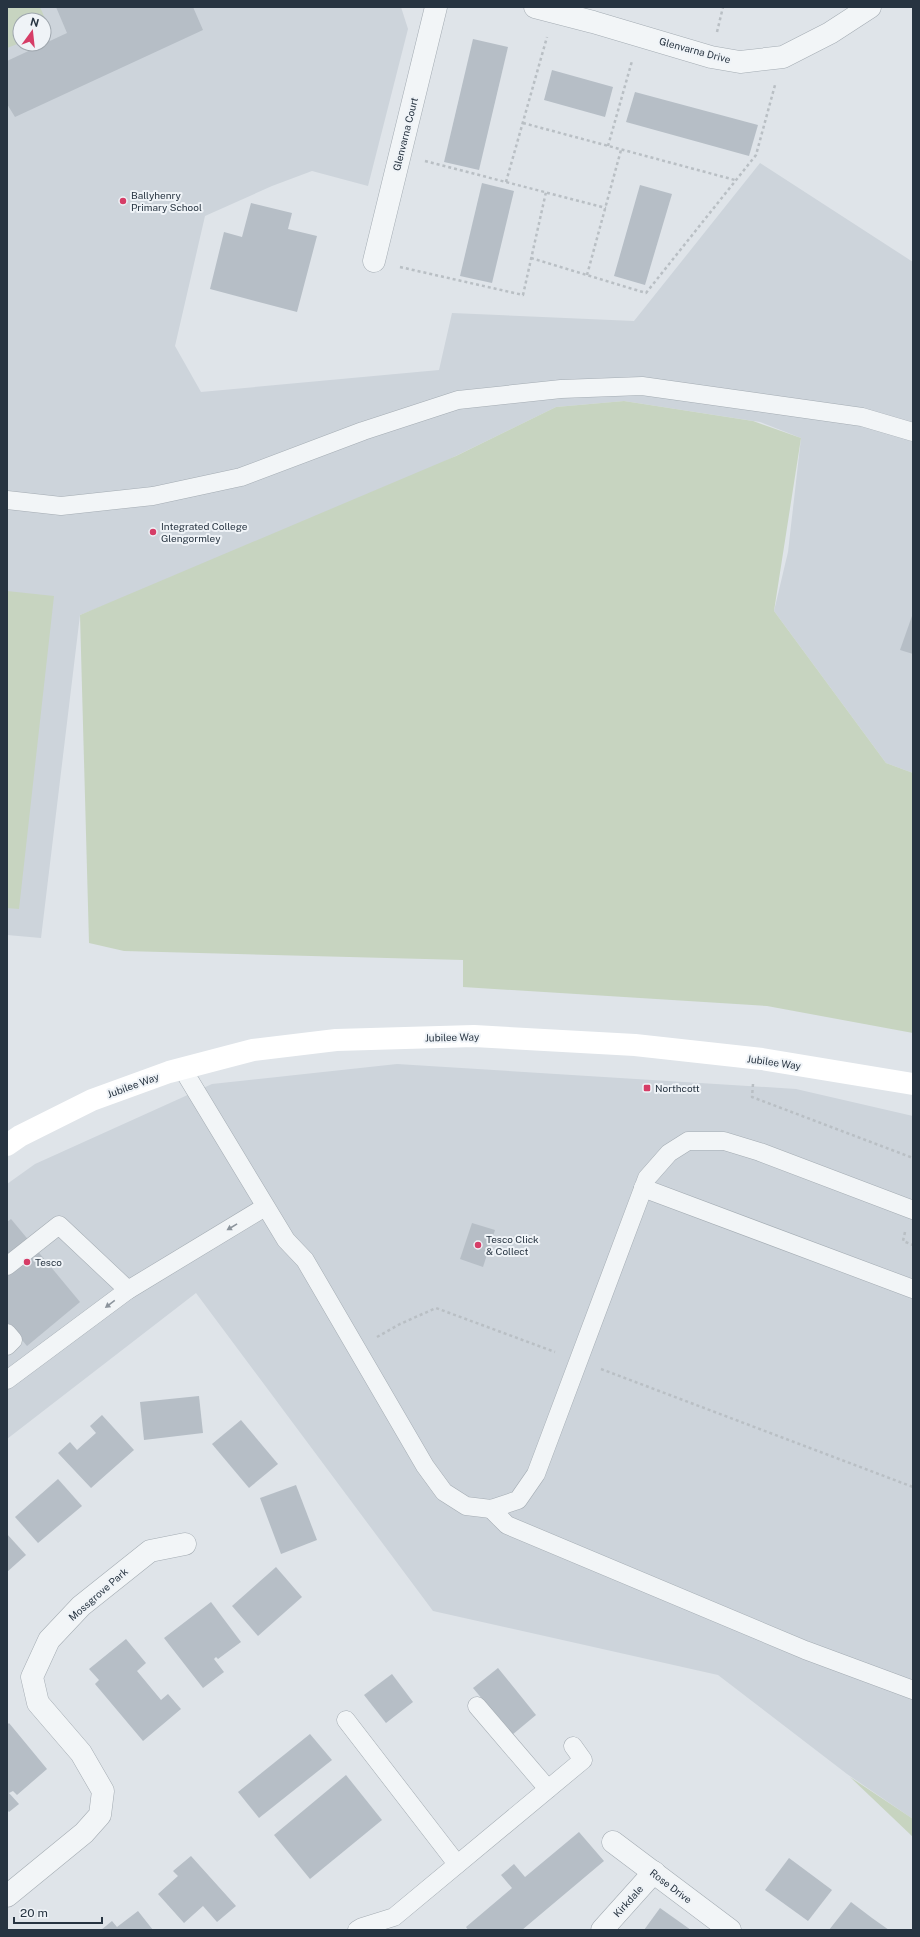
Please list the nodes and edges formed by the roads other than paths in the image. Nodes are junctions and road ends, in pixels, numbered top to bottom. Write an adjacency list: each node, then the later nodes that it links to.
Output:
1 (436, 7): 5 (street, Glenvarna Court)
2 (870, 7): 4 (street, Glenvarna Drive)
3 (544, 9): 4 (street, Glenvarna Drive)
4 (594, 14)
5 (374, 260)
6 (913, 432): 7 (lane)
7 (7, 500)
8 (182, 1068): 9 (street, Jubilee Way); 10 (street, Jubilee Way); 12 (lane)
9 (913, 1084)
10 (7, 1145)
11 (643, 1188): 13 (lane); 15 (lane); 20 (lane)
12 (265, 1207): 16 (lane, one-way to 16); 20 (lane)
13 (913, 1210)
14 (7, 1266): 16 (lane)
15 (913, 1288)
16 (128, 1290): 19 (lane, one-way to 19)
17 (7, 1332): 18 (lane)
18 (7, 1346)
19 (7, 1380)
20 (491, 1509): 22 (lane)
21 (185, 1544): 30 (street, Mossgrove Park)
22 (913, 1690)
23 (477, 1706): 26 (lane)
24 (346, 1720): 28 (lane)
25 (572, 1746): 26 (lane)
26 (548, 1789): 28 (lane)
27 (613, 1842): 29 (street, Rose Drive)
28 (458, 1864): 31 (lane)
29 (654, 1872): 32 (street, Kirkdale); 33 (street, Rose Drive)
30 (7, 1896)
31 (358, 1930)
32 (602, 1930)
33 (730, 1930)

